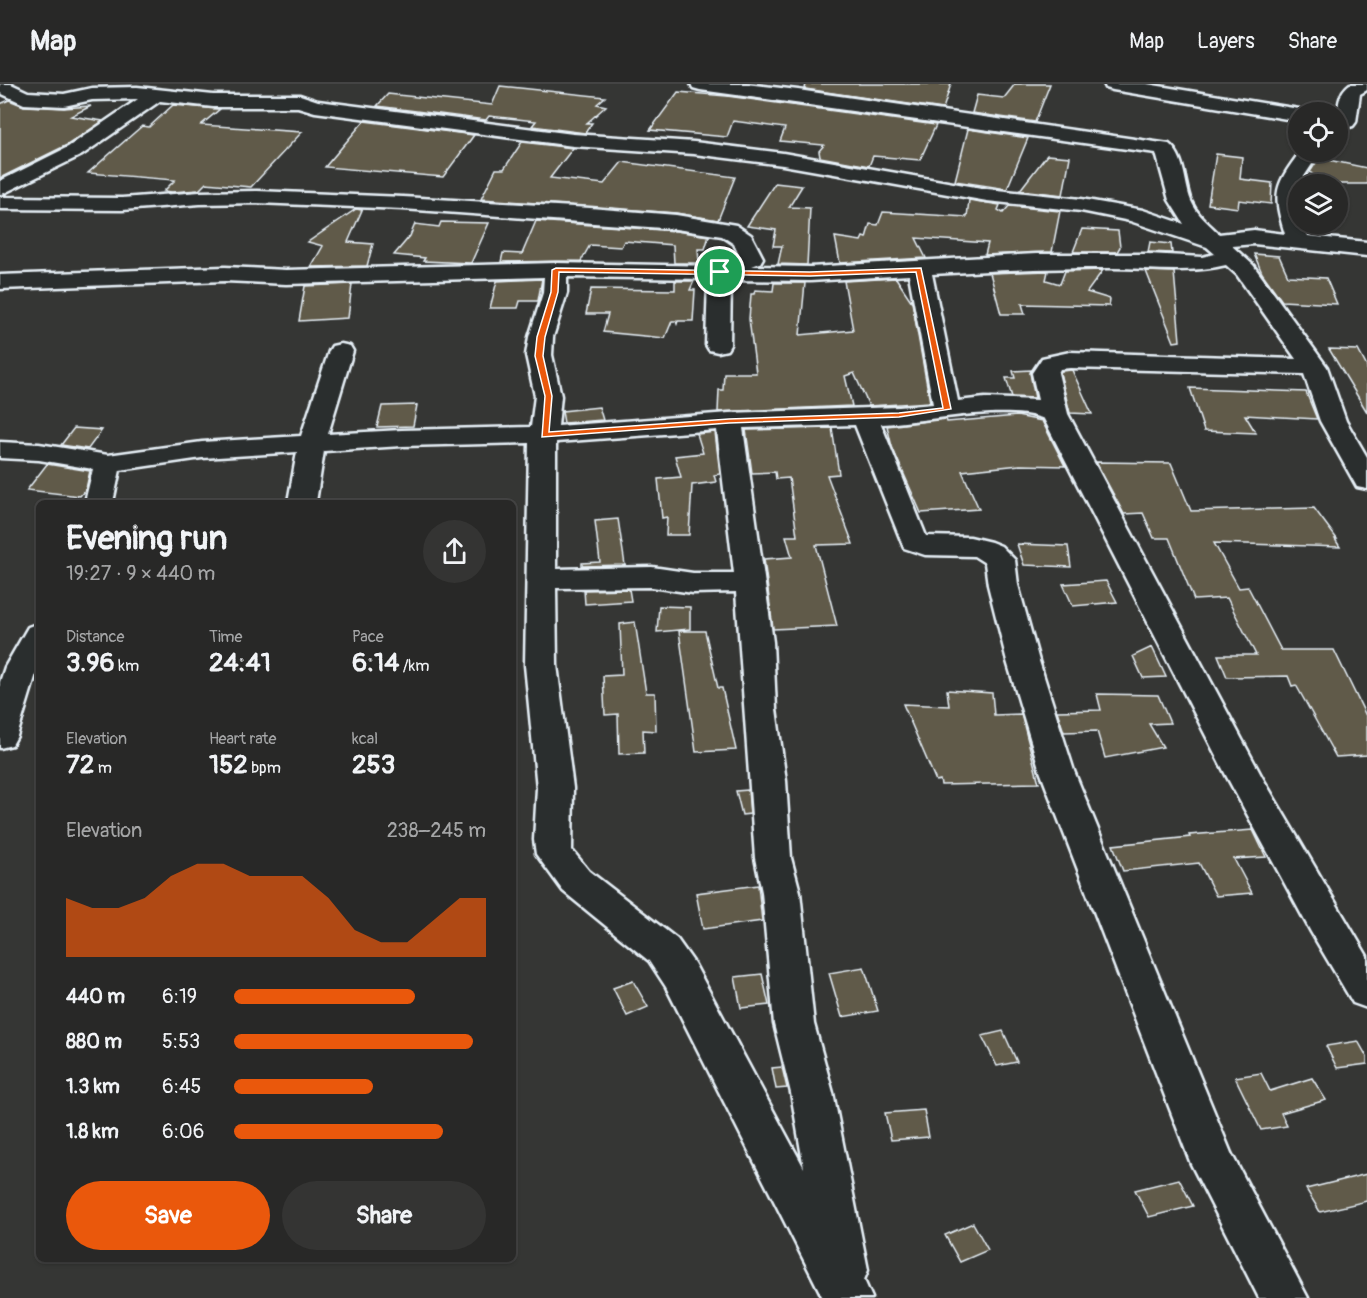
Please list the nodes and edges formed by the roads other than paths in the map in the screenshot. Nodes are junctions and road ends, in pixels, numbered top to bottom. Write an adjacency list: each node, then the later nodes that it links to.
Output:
1 (700, 84): 16 (street)
2 (1113, 84): 9 (street)
3 (1363, 84): 7 (street)
4 (0, 86): 6 (street)
5 (163, 89): 6 (street); 13 (street); 16 (street)
6 (24, 98): 8 (street)
7 (1348, 102)
8 (0, 108)
9 (1288, 113)
10 (1348, 123): 11 (street)
11 (1367, 125)
12 (1302, 162): 15 (street)
13 (0, 189)
14 (0, 202): 20 (street)
15 (1298, 241): 16 (street); 17 (street)
16 (1221, 249): 18 (street); 24 (street)
17 (1367, 249)
18 (919, 269): 20 (street); 25 (street)
19 (556, 270): 20 (street); 21 (street); 29 (street)
20 (720, 272): 22 (street)
21 (0, 282)
22 (718, 345)
23 (341, 351): 30 (street)
24 (1314, 367): 26 (street); 33 (street)
25 (947, 409): 26 (street); 27 (street)
26 (1055, 414): 40 (street)
27 (865, 417): 28 (street); 42 (street)
28 (729, 421): 29 (street); 37 (street)
29 (545, 435): 30 (street); 36 (street)
30 (312, 444): 32 (street); 35 (street)
31 (0, 450): 32 (street)
32 (108, 463): 34 (street)
33 (1367, 481)
34 (99, 500)
35 (302, 500)
36 (543, 579): 37 (street); 41 (street)
37 (750, 582): 41 (street)
38 (36, 640): 39 (street)
39 (0, 736)
40 (1367, 991)
41 (849, 1298)
42 (1284, 1298)

